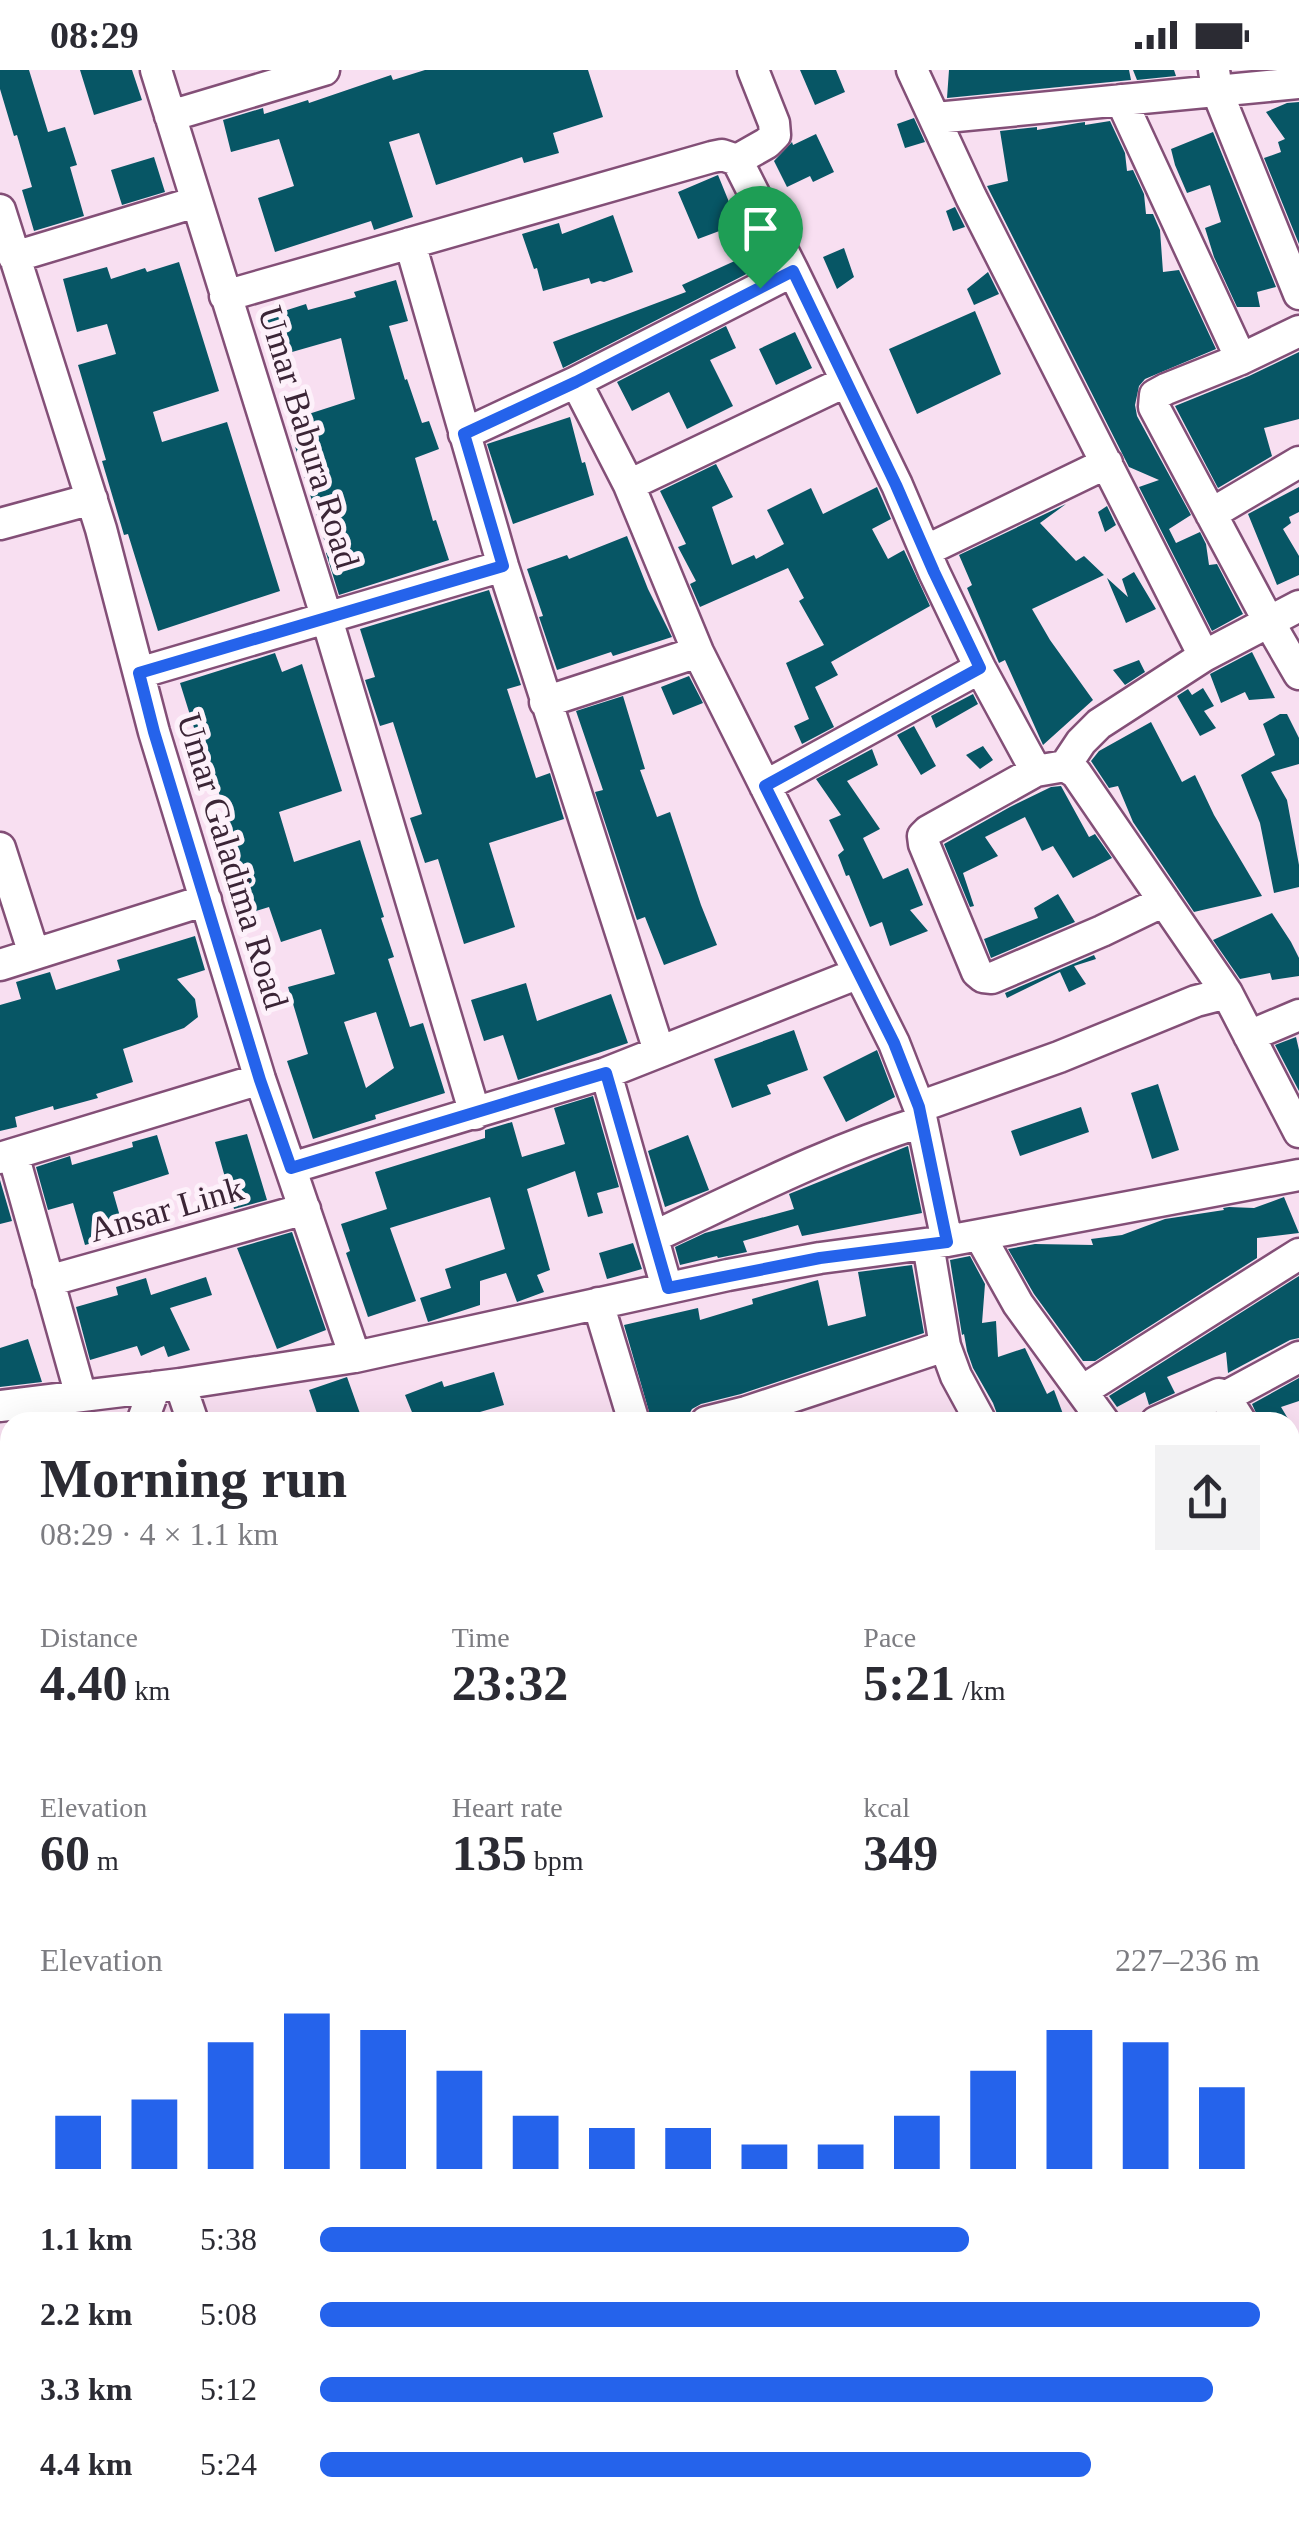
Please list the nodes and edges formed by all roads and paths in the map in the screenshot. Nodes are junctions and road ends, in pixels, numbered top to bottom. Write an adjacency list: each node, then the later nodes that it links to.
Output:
1 (156, 70): 8 (street, Umar Babura Road)
2 (324, 70): 8 (street)
3 (752, 70): 10 (street)
4 (912, 70): 9 (street)
5 (1216, 81): 6 (street); 7 (street); 16 (street)
6 (1299, 83)
7 (1121, 100): 9 (street); 19 (street)
8 (170, 116): 11 (street, Umar Babura Road)
9 (936, 118): 24 (street)
10 (737, 160): 13 (street); 15 (street)
11 (196, 202): 14 (street); 17 (street, Umar Babura Road)
12 (0, 210): 14 (street, Umar Galadima Road)
13 (410, 243): 17 (street); 22 (street)
14 (14, 257): 26 (street, Umar Galadima Road)
15 (793, 271): 20 (street); 21 (street)
16 (1299, 294)
17 (225, 296): 32 (street, Umar Babura Road)
18 (1299, 331): 19 (street)
19 (1241, 359): 27 (street)
20 (576, 382): 22 (street); 25 (street)
21 (845, 382): 25 (street); 29 (street)
22 (464, 434): 30 (street)
23 (1299, 462): 27 (street)
24 (1107, 463): 29 (street); 35 (street)
25 (629, 486): 34 (street)
26 (92, 500): 28 (street); 37 (street, Umar Galadima Road)
27 (1211, 514): 33 (street)
28 (0, 524)
29 (925, 552): 36 (street)
30 (503, 566): 32 (street); 39 (street)
31 (1299, 606): 33 (street)
32 (326, 619): 37 (street); 54 (street, Umar Babura Road)
33 (1270, 624): 35 (street); 38 (street)
34 (698, 652): 39 (street); 41 (street)
35 (1204, 656): 40 (street)
36 (980, 668): 40 (street); 41 (street)
37 (139, 673): 43 (street, Umar Galadima Road)
38 (1299, 674)
39 (545, 702): 51 (street)
40 (1050, 768): 44 (street); 44 (street)
41 (765, 786): 47 (street)
42 (0, 848): 45 (street)
43 (206, 900): 45 (street); 53 (street, Umar Galadima Road)
44 (1164, 901): 48 (street)
45 (34, 954): 46 (street)
46 (0, 965)
47 (859, 974): 51 (street); 55 (street)
48 (1227, 993): 50 (street); 55 (street)
49 (1299, 1014): 50 (street)
50 (1249, 1036): 56 (street)
51 (659, 1052): 52 (street)
52 (606, 1073): 54 (street); 61 (street)
53 (260, 1080): 57 (street); 58 (street, Umar Galadima Road)
54 (475, 1114): 58 (street)
55 (920, 1114): 61 (street); 63 (street)
56 (1299, 1132)
57 (7, 1156): 65 (street)
58 (291, 1168): 60 (street, Umar Galadima Road)
59 (1299, 1175): 62 (street)
60 (305, 1209): 65 (street, Ansar Link); 69 (street, Umar Galadima Road)
61 (653, 1236): 66 (street)
62 (980, 1236): 63 (street); 72 (street)
63 (937, 1243): 66 (street); 68 (street)
64 (1299, 1254): 72 (street)
65 (48, 1280): 73 (street)
66 (668, 1288): 67 (street)
67 (598, 1303): 69 (street); 78 (street)
68 (945, 1346): 79 (street); 80 (street)
69 (355, 1357): 71 (street)
70 (1299, 1357): 75 (street)
71 (168, 1385): 73 (street); 76 (street); 77 (street)
72 (1082, 1391): 81 (street)
73 (80, 1396): 74 (street)
74 (0, 1406)
75 (1233, 1410): 82 (street)
76 (149, 1412)
77 (186, 1412)
78 (631, 1412)
79 (746, 1412)
80 (976, 1412)
81 (1097, 1412)
82 (1178, 1412)

